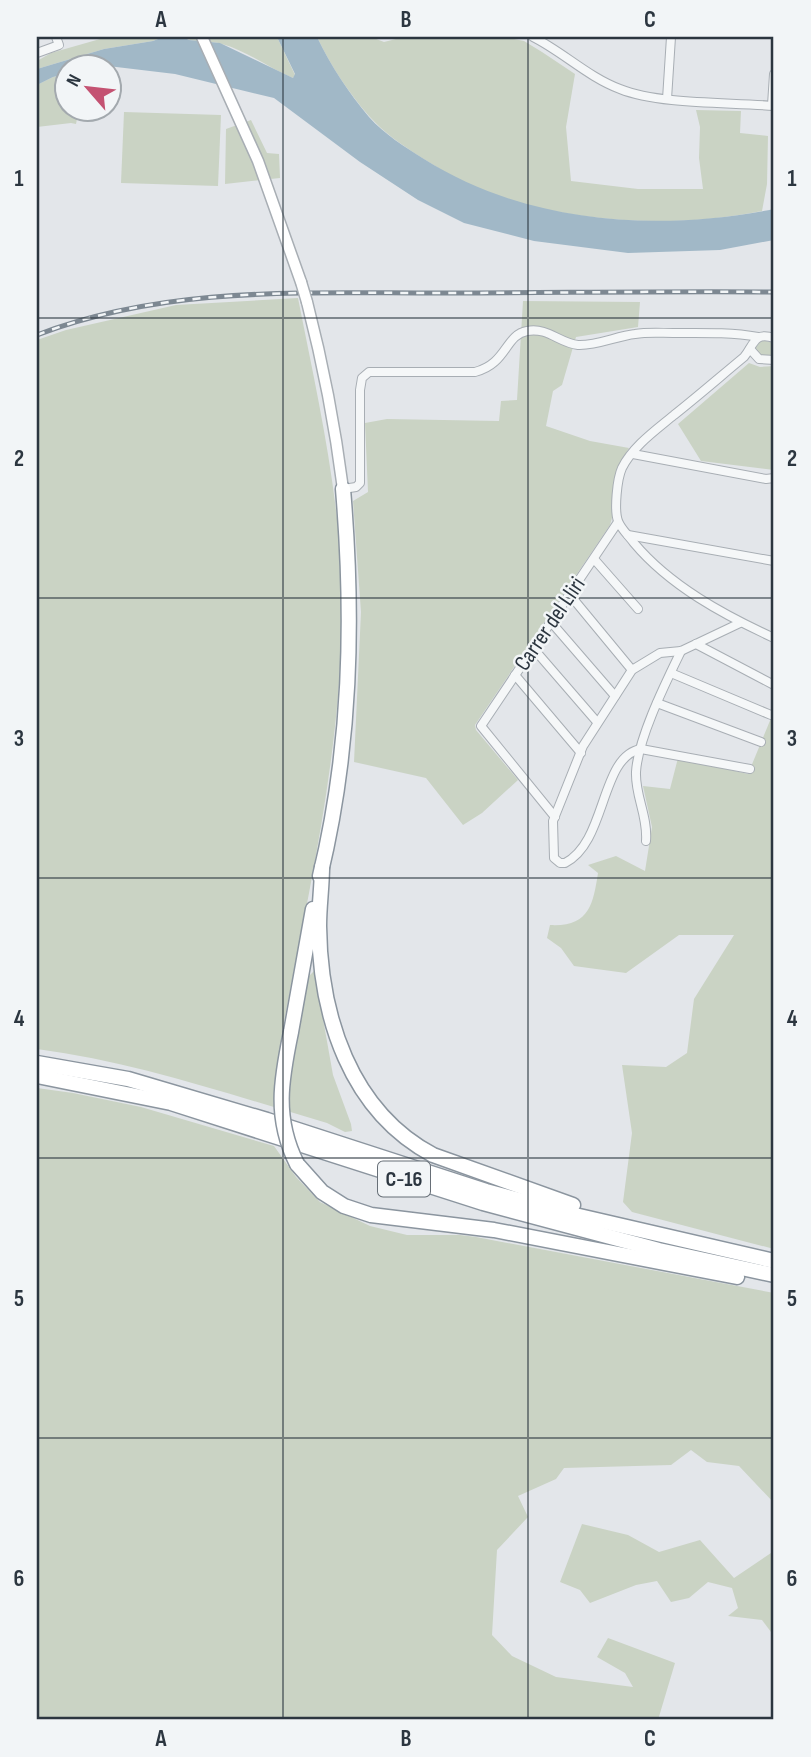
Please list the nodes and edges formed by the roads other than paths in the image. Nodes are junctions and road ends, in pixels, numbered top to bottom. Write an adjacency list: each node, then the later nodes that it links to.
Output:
1 (56, 37): 5 (street)
2 (202, 37): 15 (main road, bridge)
3 (533, 37): 7 (street)
4 (671, 37): 7 (street)
5 (37, 53)
6 (774, 74): 8 (street)
7 (667, 99): 8 (street)
8 (773, 105)
9 (774, 330): 10 (street)
10 (766, 337): 11 (street); 15 (street)
11 (750, 349): 12 (street); 13 (street)
12 (774, 359)
13 (633, 454): 14 (street); 17 (street)
14 (770, 479): 16 (street)
15 (343, 489): 43 (highway)
16 (774, 489)
17 (618, 522): 18 (street); 19 (street, Carrer del Lliri)
18 (628, 535): 20 (street); 24 (street)
19 (594, 559): 21 (street, Carrer del Lliri); 22 (street)
20 (774, 561)
21 (570, 594): 23 (street, Carrer del Lliri); 29 (street)
22 (638, 608)
23 (551, 622): 27 (street, Carrer del Lliri); 33 (street)
24 (740, 623): 25 (street); 26 (street)
25 (774, 638)
26 (696, 644): 28 (street); 32 (street)
27 (533, 648): 31 (street, Carrer del Lliri); 36 (street)
28 (681, 651): 29 (street); 30 (street)
29 (632, 670): 33 (street)
30 (671, 673): 34 (street); 35 (street)
31 (515, 675): 39 (street); 41 (street, Carrer del Lliri)
32 (774, 685)
33 (615, 696): 36 (street)
34 (657, 703): 37 (street); 38 (street)
35 (771, 715)
36 (597, 722): 39 (street)
37 (761, 742)
38 (641, 749): 40 (street); 41 (street); 42 (street)
39 (581, 753): 41 (street)
40 (750, 769)
41 (555, 817)
42 (646, 841)
43 (322, 866): 46 (highway); 49 (highway, bridge)
44 (37, 1063): 46 (highway, C-16)
45 (37, 1076): 48 (highway, C-16)
46 (670, 1238): 47 (highway, C-16)
47 (774, 1261)
48 (774, 1275)
49 (774, 1284)

